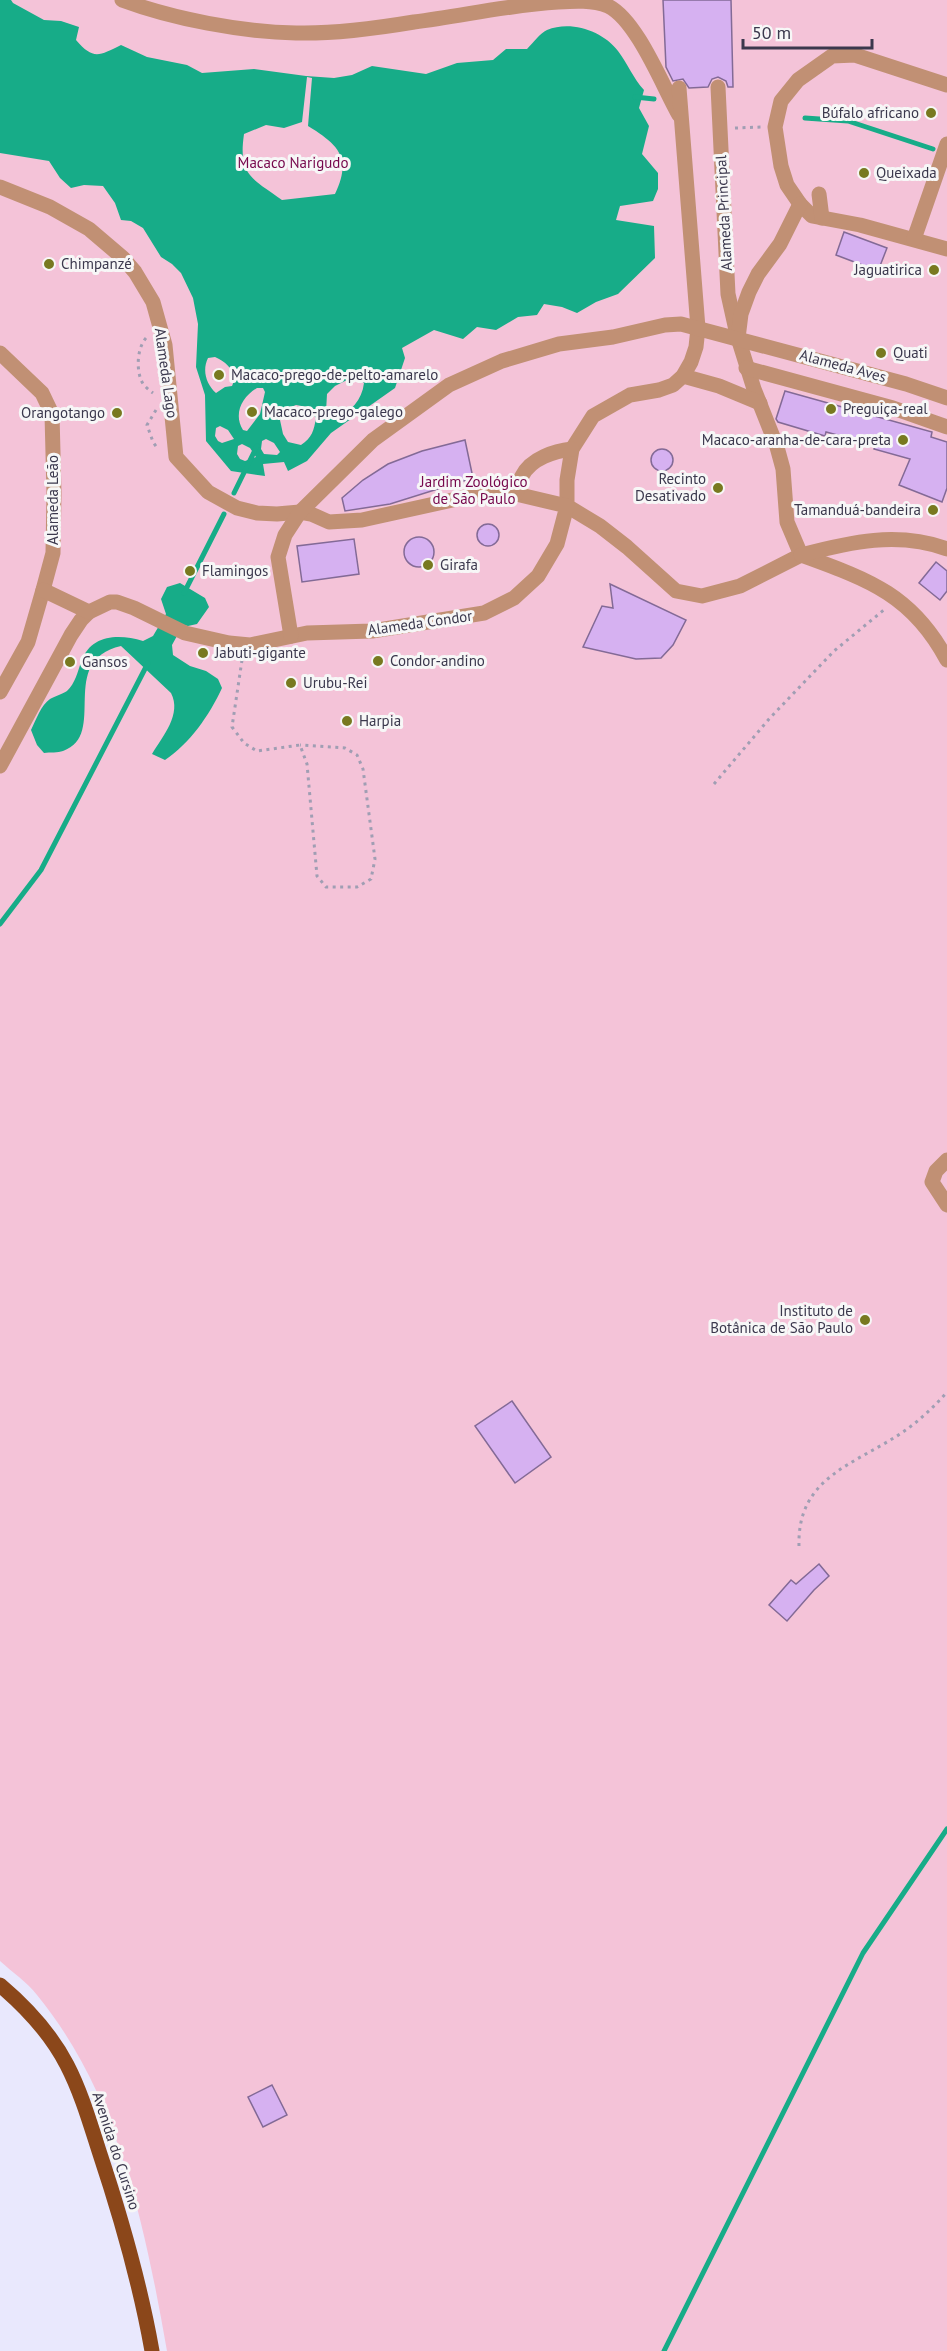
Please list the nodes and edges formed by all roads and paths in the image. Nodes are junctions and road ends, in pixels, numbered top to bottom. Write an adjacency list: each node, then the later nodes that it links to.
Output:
1 (122, 0): 5 (lane)
2 (947, 85): 6 (lane)
3 (718, 87): 7 (lane, Alameda Principal)
4 (679, 88): 5 (lane)
5 (681, 119): 15 (lane)
6 (775, 127): 7 (path); 11 (lane)
7 (720, 128): 16 (lane, Alameda Principal)
8 (947, 144): 13 (lane)
9 (0, 187): 26 (lane, Alameda Lago)
10 (819, 194): 12 (lane)
11 (800, 204): 12 (lane); 16 (lane)
12 (822, 218): 13 (lane)
13 (914, 239): 14 (lane)
14 (947, 249)
15 (698, 327): 16 (lane); 19 (lane); 26 (lane)
16 (738, 338): 18 (lane, Alameda Principal); 20 (lane, Alameda Aves)
17 (0, 353): 29 (lane, Alameda Leão)
18 (746, 368): 21 (lane, Alameda Principal); 22 (lane, Alameda Aves)
19 (684, 376): 21 (lane); 23 (lane)
20 (947, 398)
21 (760, 403): 28 (lane, Alameda Principal)
22 (947, 427)
23 (573, 449): 24 (lane); 25 (lane, Alameda Condor)
24 (516, 494): 25 (lane); 26 (lane, Alameda Lago)
25 (567, 506): 28 (lane); 32 (lane, Alameda Condor)
26 (300, 512): 32 (lane)
27 (947, 549): 28 (lane)
28 (801, 555): 30 (lane)
29 (43, 590): 31 (lane); 35 (lane, Alameda Leão)
30 (898, 599): 34 (lane); 38 (path)
31 (89, 612): 33 (lane, Alameda Condor); 37 (lane)
32 (291, 636): 33 (lane, Alameda Condor)
33 (249, 645): 36 (path)
34 (947, 660)
35 (0, 692)
36 (300, 745): 36 (path)
37 (0, 766)
38 (714, 784)
39 (947, 1160): 40 (lane)
40 (947, 1205)
41 (947, 1392): 42 (path)
42 (799, 1546)
43 (0, 1985): 44 (main road, Avenida do Cursino)
44 (152, 2351)

